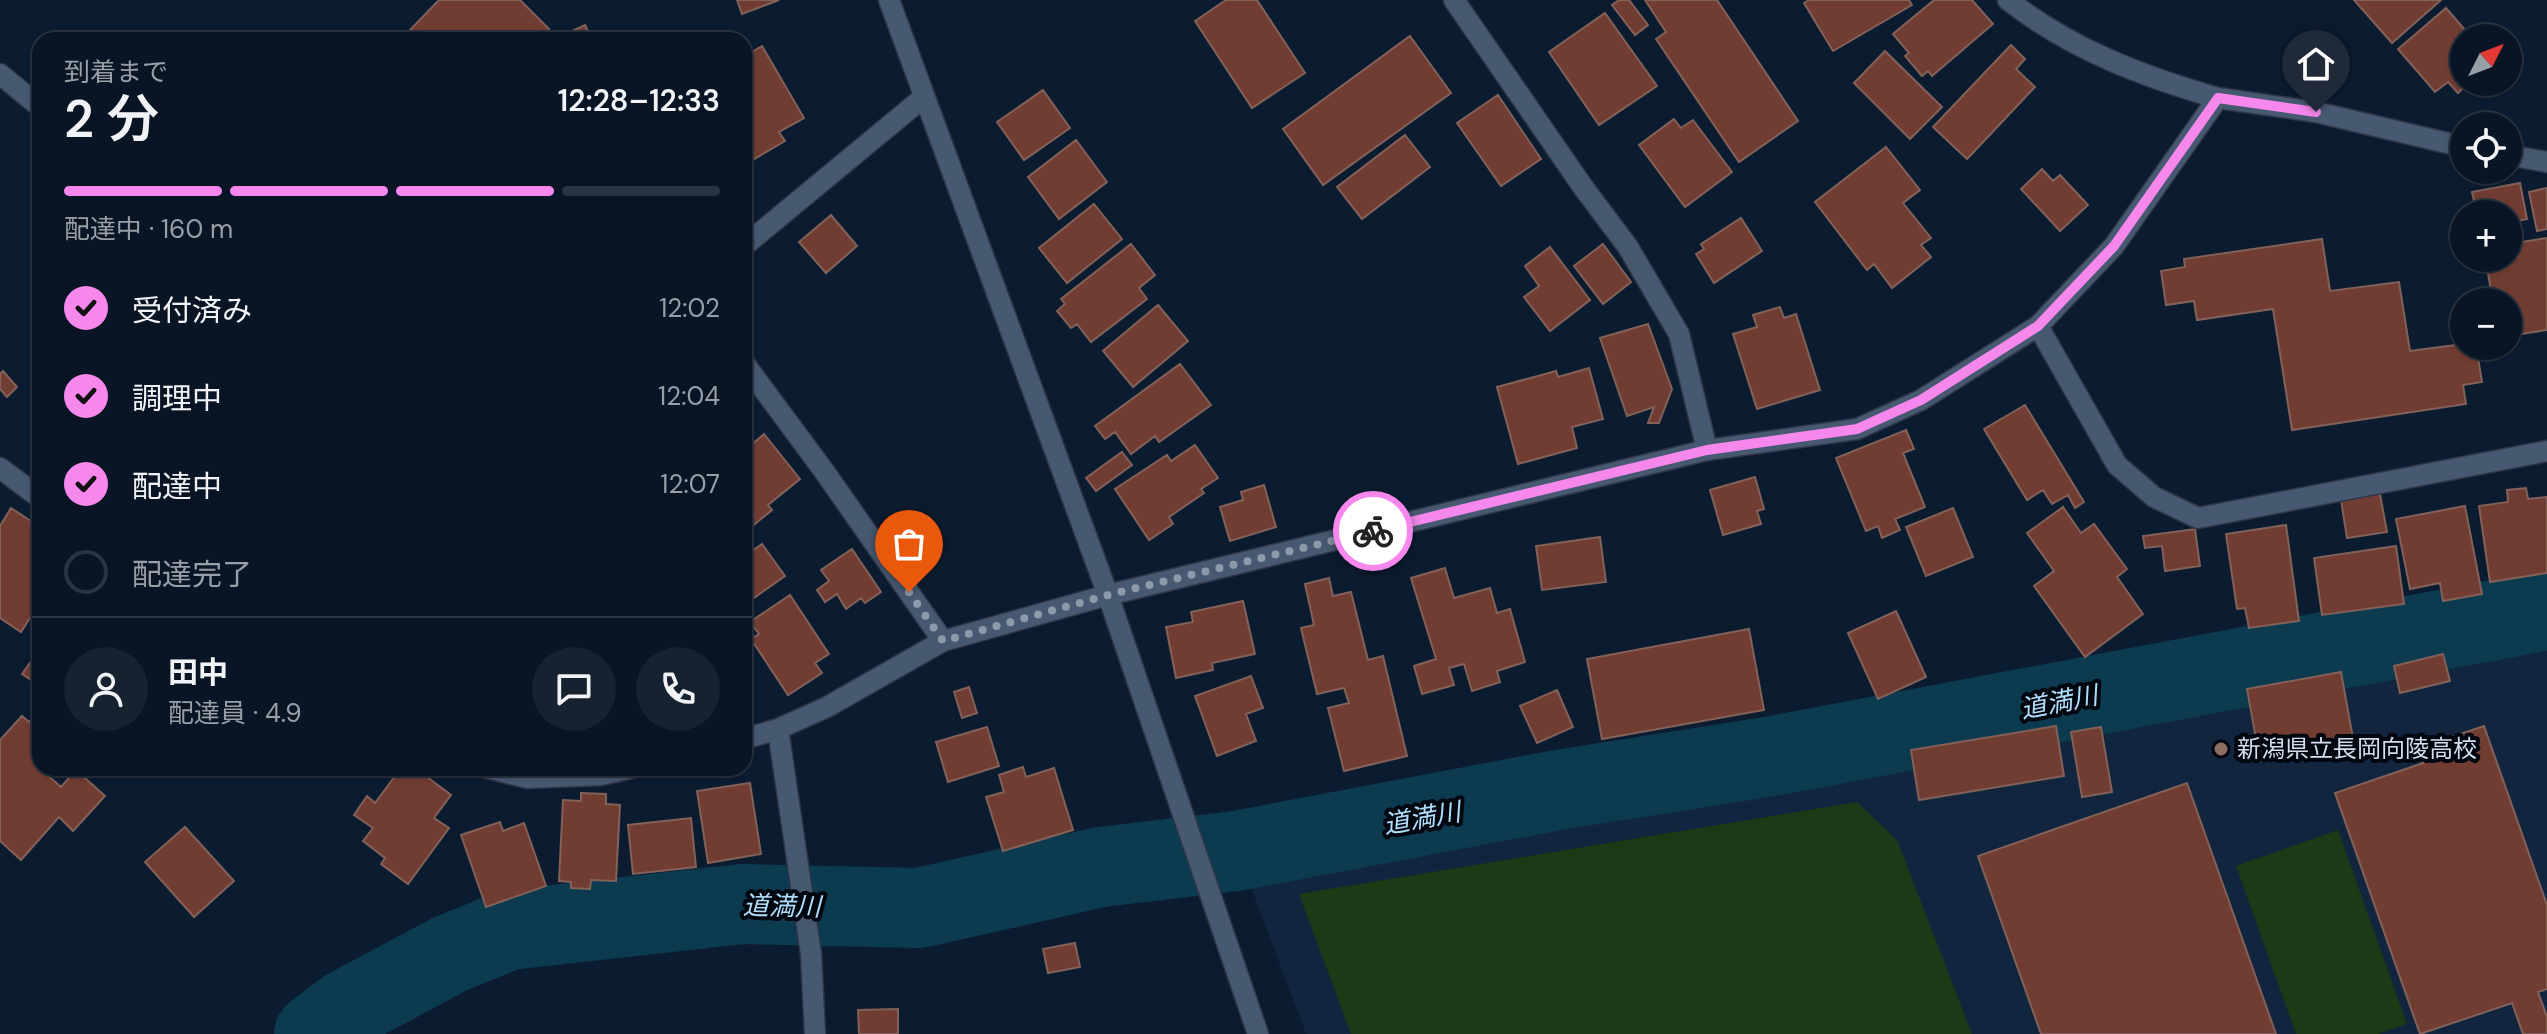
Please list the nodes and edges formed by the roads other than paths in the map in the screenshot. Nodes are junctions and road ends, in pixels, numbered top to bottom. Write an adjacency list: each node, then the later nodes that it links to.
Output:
1 (889, 0): 5 (street)
2 (1454, 0): 14 (street)
3 (2008, 0): 6 (street)
4 (0, 74): 7 (street)
5 (924, 97): 11 (street); 18 (street)
6 (2218, 98): 8 (street); 12 (street)
7 (32, 100)
8 (2450, 144)
9 (2522, 158): 10 (street)
10 (2547, 162)
11 (752, 239)
12 (2038, 326): 14 (street); 15 (street)
13 (752, 374): 19 (street)
14 (1707, 450): 18 (street)
15 (2547, 451)
16 (1, 471): 17 (street)
17 (32, 492)
18 (1108, 595): 19 (street); 25 (street)
19 (943, 641): 20 (street)
20 (778, 729): 21 (street); 24 (street)
21 (752, 737)
22 (520, 776): 23 (street)
23 (577, 776)
24 (815, 1034)
25 (1258, 1034)

